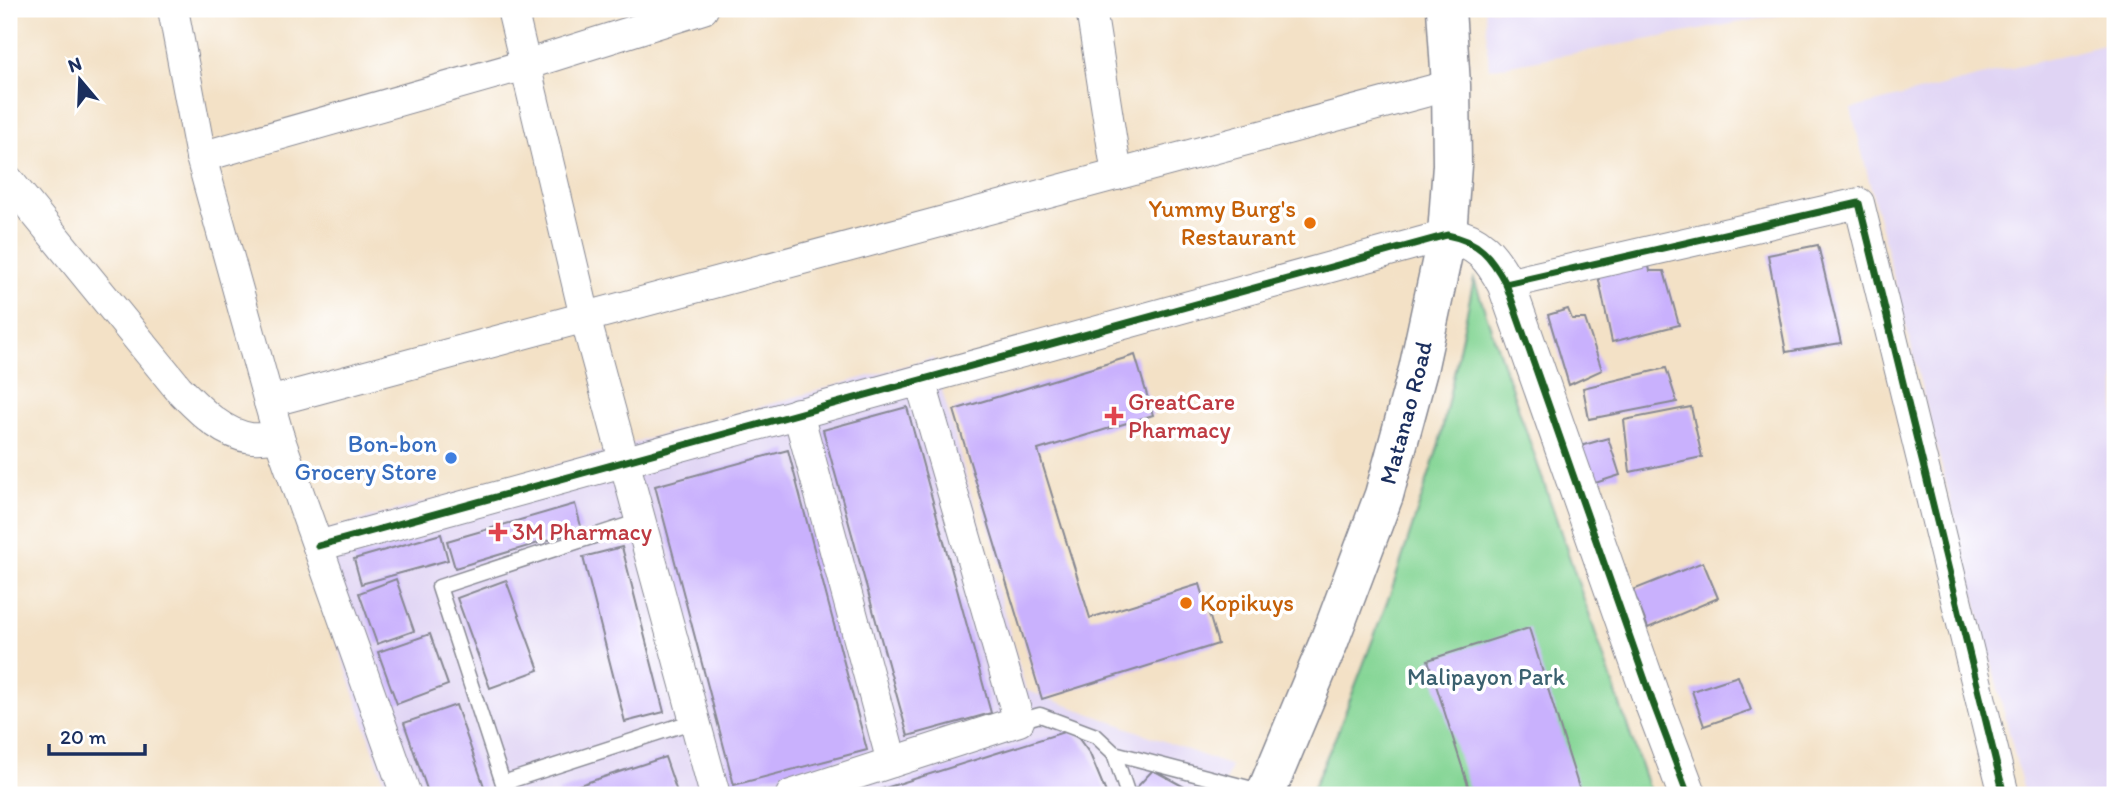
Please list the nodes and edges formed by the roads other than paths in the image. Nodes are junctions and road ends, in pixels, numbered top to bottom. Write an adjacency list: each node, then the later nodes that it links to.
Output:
1 (173, 9): 8 (street)
2 (512, 9): 6 (street)
3 (703, 9): 6 (street)
4 (1091, 9): 9 (street)
5 (1446, 9): 7 (main road, Matanao Road)
6 (525, 65): 8 (street); 13 (street)
7 (1451, 85): 9 (street); 11 (main road, Matanao Road)
8 (201, 157): 15 (street)
9 (1117, 175): 13 (street)
10 (9, 181): 17 (street)
11 (1447, 235): 12 (street); 14 (street); 25 (main road, Matanao Road)
12 (1506, 284): 30 (street); 31 (street)
13 (585, 317): 15 (street); 18 (street)
14 (920, 380): 16 (street); 22 (street)
15 (269, 402): 17 (street)
16 (799, 413): 18 (street); 24 (street)
17 (279, 437): 20 (street)
18 (624, 461): 19 (street); 20 (street)
19 (640, 521): 21 (street); 21 (lane)
20 (318, 546): 26 (street)
21 (694, 721): 27 (street)
22 (1019, 722): 23 (lane); 24 (street)
23 (1114, 753): 25 (lane); 29 (lane)
24 (892, 762): 28 (street)
25 (1265, 794)
26 (406, 795)
27 (715, 795)
28 (791, 795)
29 (1128, 795)
30 (1688, 795)
31 (2004, 795)

